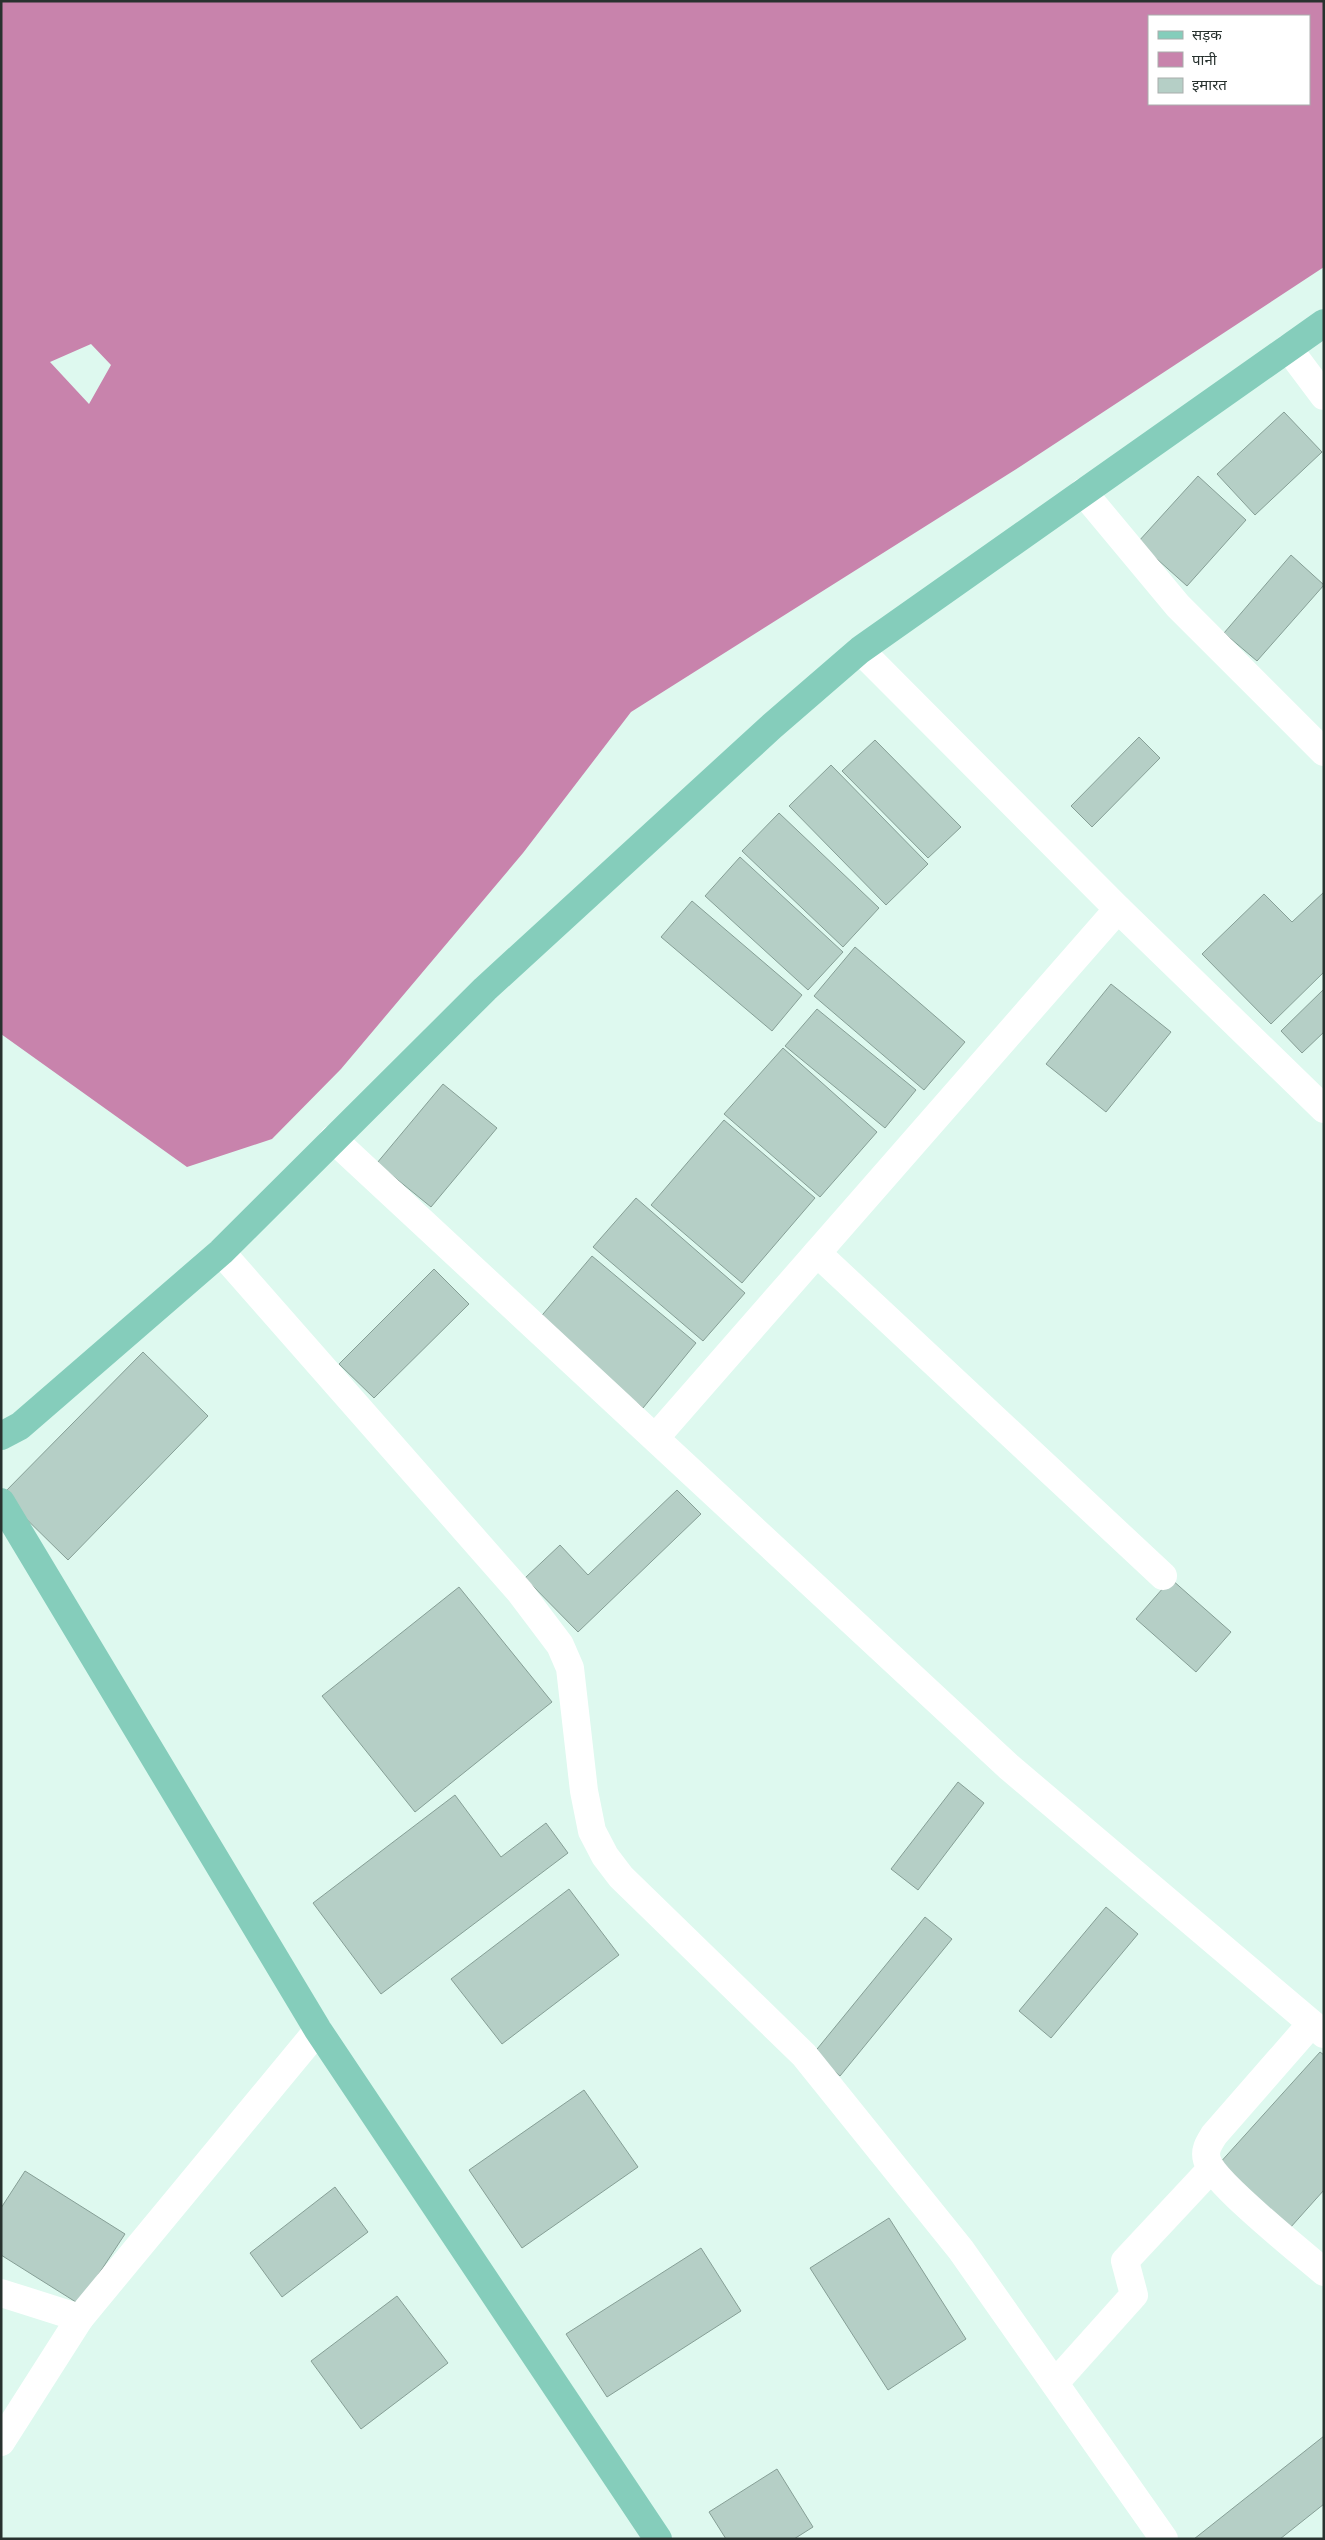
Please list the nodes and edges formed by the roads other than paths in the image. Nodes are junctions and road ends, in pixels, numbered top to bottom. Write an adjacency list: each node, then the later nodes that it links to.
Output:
1 (1324, 323): 2 (main road)
2 (1288, 348): 3 (street); 4 (main road)
3 (1324, 396)
4 (1083, 492): 5 (main road); 6 (street)
5 (860, 650): 7 (street); 9 (main road)
6 (1324, 752)
7 (1118, 909): 8 (street); 11 (street)
8 (1324, 1109)
9 (333, 1140): 10 (main road); 13 (street)
10 (221, 1252): 12 (main road); 22 (street)
11 (817, 1253): 13 (street); 15 (street)
12 (1, 1436)
13 (656, 1437): 16 (street)
14 (1, 1502): 17 (main road)
15 (1163, 1576)
16 (1317, 2029): 18 (street)
17 (318, 2030): 21 (street); 24 (main road)
18 (1211, 2169): 19 (street); 22 (street)
19 (1324, 2272)
20 (1, 2293): 21 (street)
21 (80, 2318): 23 (street)
22 (1055, 2383): 25 (street)
23 (1, 2442)
24 (658, 2539)
25 (1164, 2539)

